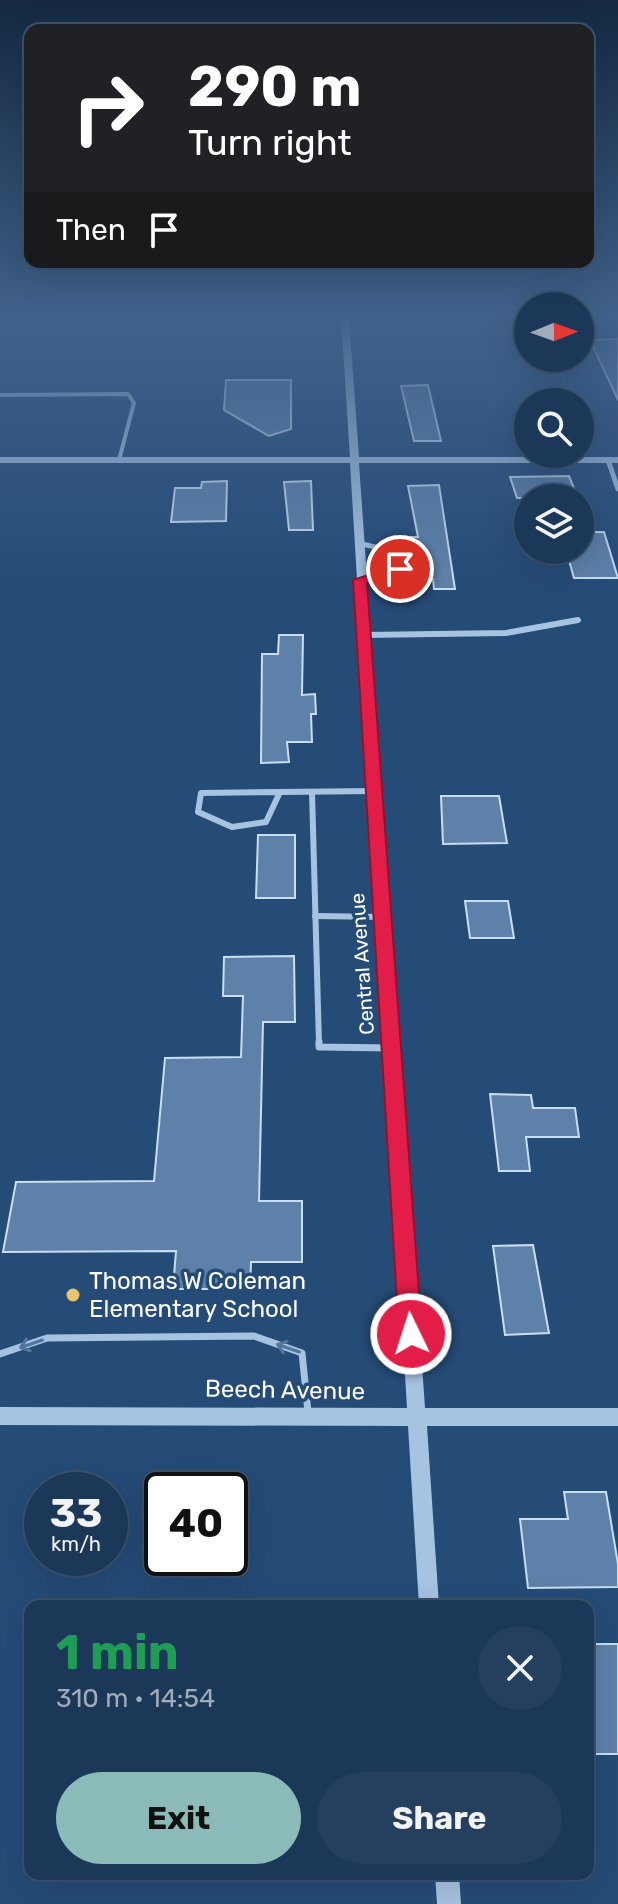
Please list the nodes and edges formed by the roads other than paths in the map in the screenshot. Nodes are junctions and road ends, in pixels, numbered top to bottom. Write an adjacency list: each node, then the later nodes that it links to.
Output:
1 (133, 407): 4 (lane)
2 (351, 407): 6 (street, Central Avenue)
3 (0, 460): 4 (street)
4 (119, 460): 6 (street)
5 (613, 460): 6 (street); 7 (street)
6 (355, 461): 8 (street, Central Avenue)
7 (618, 489)
8 (358, 543): 9 (street, Central Avenue); 9 (lane)
9 (360, 580): 11 (street, Central Avenue)
10 (578, 620): 11 (street)
11 (364, 635): 12 (street, Central Avenue)
12 (374, 791): 14 (lane); 16 (street, Central Avenue)
13 (280, 792): 13 (lane); 14 (lane)
14 (312, 792): 15 (lane)
15 (315, 916): 16 (lane); 17 (lane)
16 (383, 917): 17 (street, Central Avenue)
17 (391, 1048): 22 (street, Central Avenue)
18 (0, 1354): 20 (lane, one-way to 18)
19 (0, 1416): 20 (street, Beech Avenue)
20 (309, 1416): 22 (street, Beech Avenue)
21 (618, 1417): 22 (street, Beech Avenue)
22 (416, 1418): 23 (street, Central Avenue)
23 (429, 1600)
24 (447, 1880): 25 (street)
25 (449, 1904)

